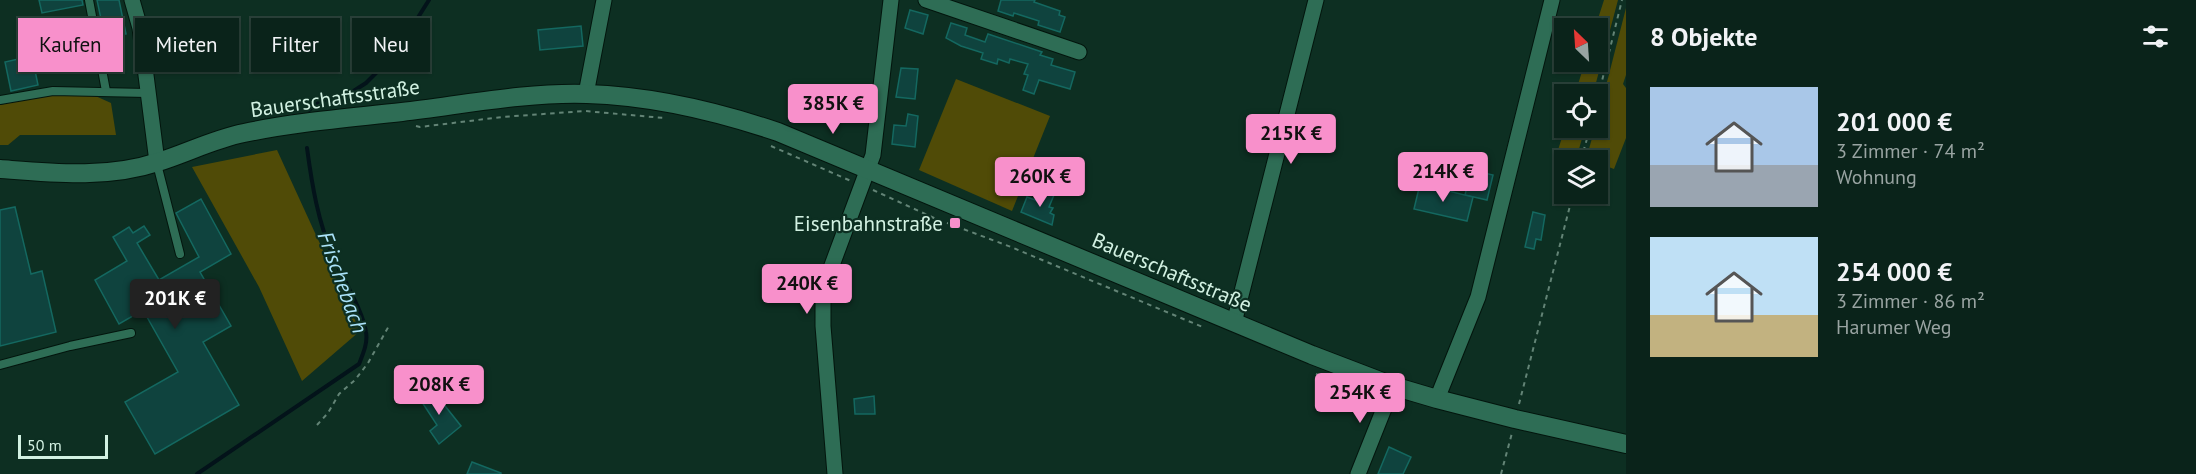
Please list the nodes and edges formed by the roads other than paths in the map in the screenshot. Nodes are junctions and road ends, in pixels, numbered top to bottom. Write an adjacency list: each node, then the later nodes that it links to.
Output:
1 (89, 0): 9 (lane)
2 (132, 0): 10 (street)
3 (604, 0): 11 (street)
4 (891, 0): 15 (street)
5 (926, 0): 8 (street)
6 (1316, 0): 17 (street)
7 (1552, 0): 21 (street)
8 (1078, 52)
9 (106, 91): 10 (lane); 12 (lane)
10 (147, 93): 13 (street)
11 (586, 94): 13 (street, Bauerschaftsstraße); 15 (street, Bauerschaftsstraße)
12 (0, 100)
13 (157, 162): 14 (street, Bauerschaftsstraße); 16 (lane)
14 (0, 169)
15 (866, 177): 17 (street, Bauerschaftsstraße); 23 (street)
16 (180, 254)
17 (1234, 323): 20 (street, Bauerschaftsstraße)
18 (131, 333): 19 (lane)
19 (0, 365)
20 (1393, 386): 21 (street, Bauerschaftsstraße); 24 (street)
21 (1437, 399): 22 (street, Bauerschaftsstraße)
22 (1626, 444)
23 (835, 474)
24 (1358, 474)

